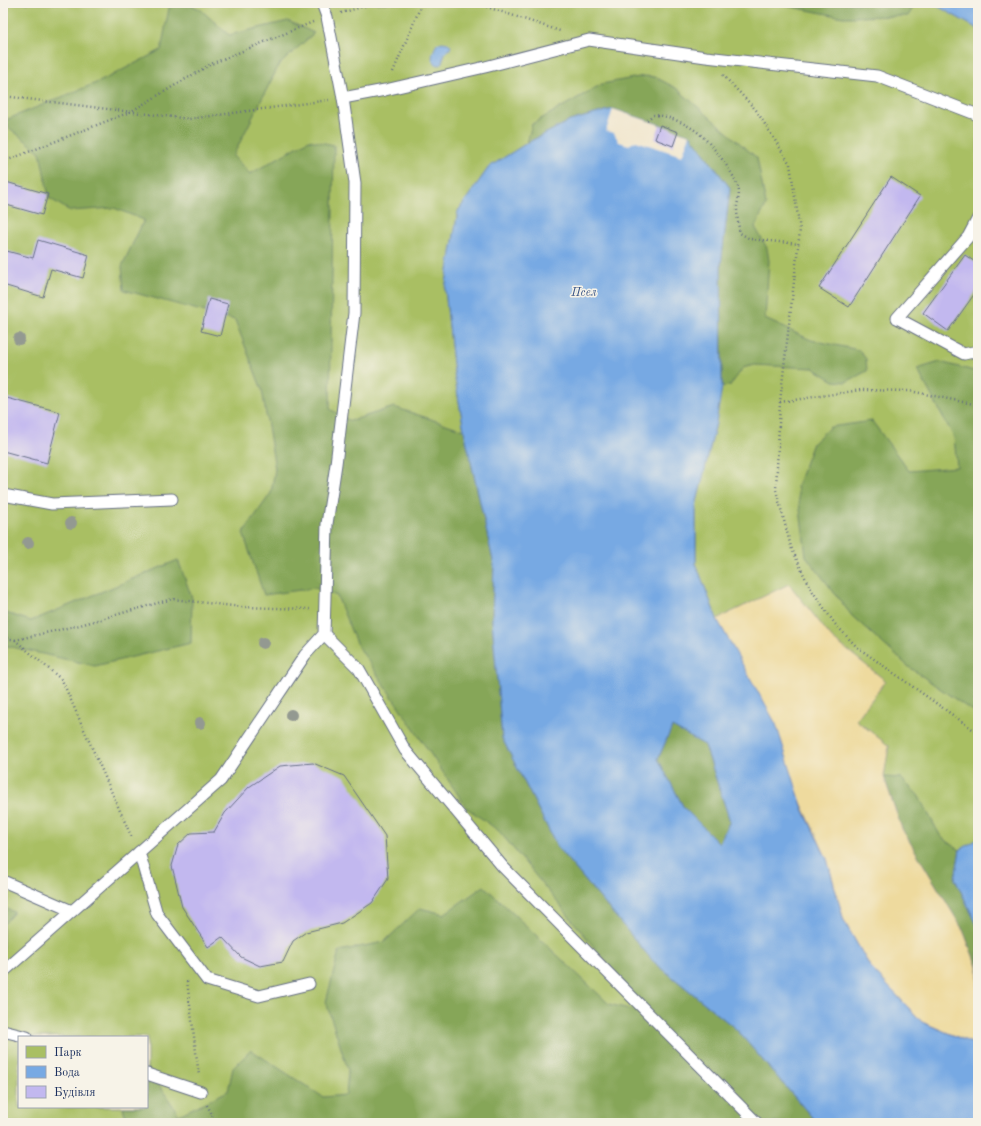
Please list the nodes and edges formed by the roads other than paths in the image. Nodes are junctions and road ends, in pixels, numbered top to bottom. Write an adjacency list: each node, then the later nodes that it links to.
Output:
1 (322, 3): 2 (lane)
2 (343, 98): 3 (lane); 8 (lane)
3 (978, 116)
4 (978, 218): 5 (lane)
5 (978, 351)
6 (3, 495): 7 (lane)
7 (172, 499)
8 (324, 634): 9 (lane); 18 (lane)
9 (139, 852): 11 (lane); 13 (lane)
10 (3, 881): 11 (lane)
11 (72, 911): 12 (lane)
12 (3, 972)
13 (309, 984)
14 (3, 1031): 15 (lane)
15 (23, 1036)
16 (148, 1074): 17 (lane)
17 (201, 1092)
18 (757, 1123)

